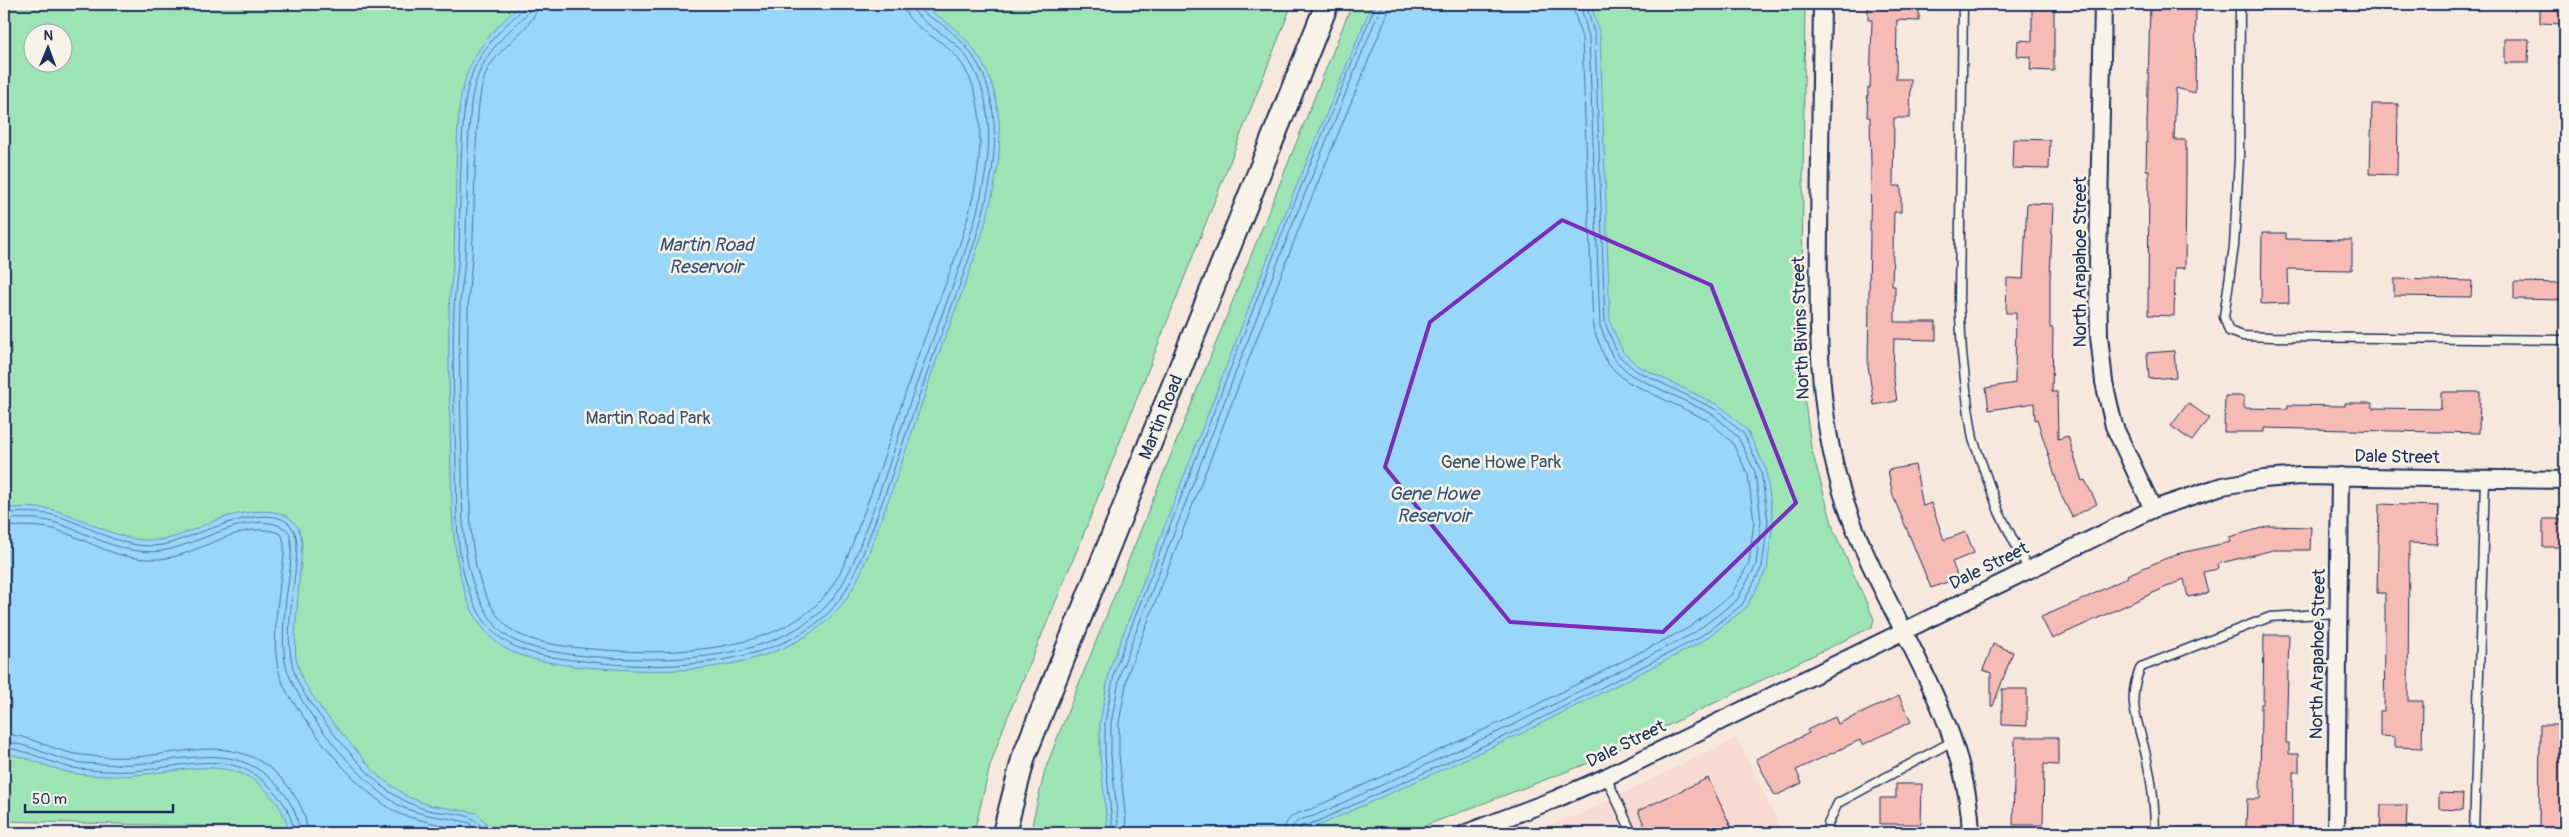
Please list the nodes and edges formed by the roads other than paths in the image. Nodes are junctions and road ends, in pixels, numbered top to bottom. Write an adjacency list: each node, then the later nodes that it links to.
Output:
1 (1327, 4): 17 (street, Martin Road)
2 (1822, 4): 13 (street, North Bivins Street)
3 (1963, 4): 11 (lane)
4 (2103, 4): 10 (street, North Arapahoe Street)
5 (2240, 4): 6 (lane)
6 (2565, 340)
7 (2340, 476): 8 (street, Dale Street); 10 (street, Dale Street); 12 (street, North Arapahoe Street)
8 (2485, 479): 9 (street, Dale Street); 24 (lane)
9 (2565, 480)
10 (2153, 509): 11 (street, Dale Street)
11 (2028, 569): 13 (street, Dale Street)
12 (2338, 613): 22 (lane); 23 (street, North Arapahoe Street)
13 (1903, 631): 14 (street, North Bivins Street); 15 (street, Dale Street)
14 (1953, 741): 20 (lane); 21 (street, North Bivins Street)
15 (1606, 777): 16 (street, Dale Street); 19 (lane)
16 (1493, 829): 18 (street, Dale Street)
17 (1004, 833)
18 (1466, 833)
19 (1632, 833)
20 (1828, 833)
21 (1971, 833)
22 (2155, 833)
23 (2336, 833)
24 (2474, 833)

